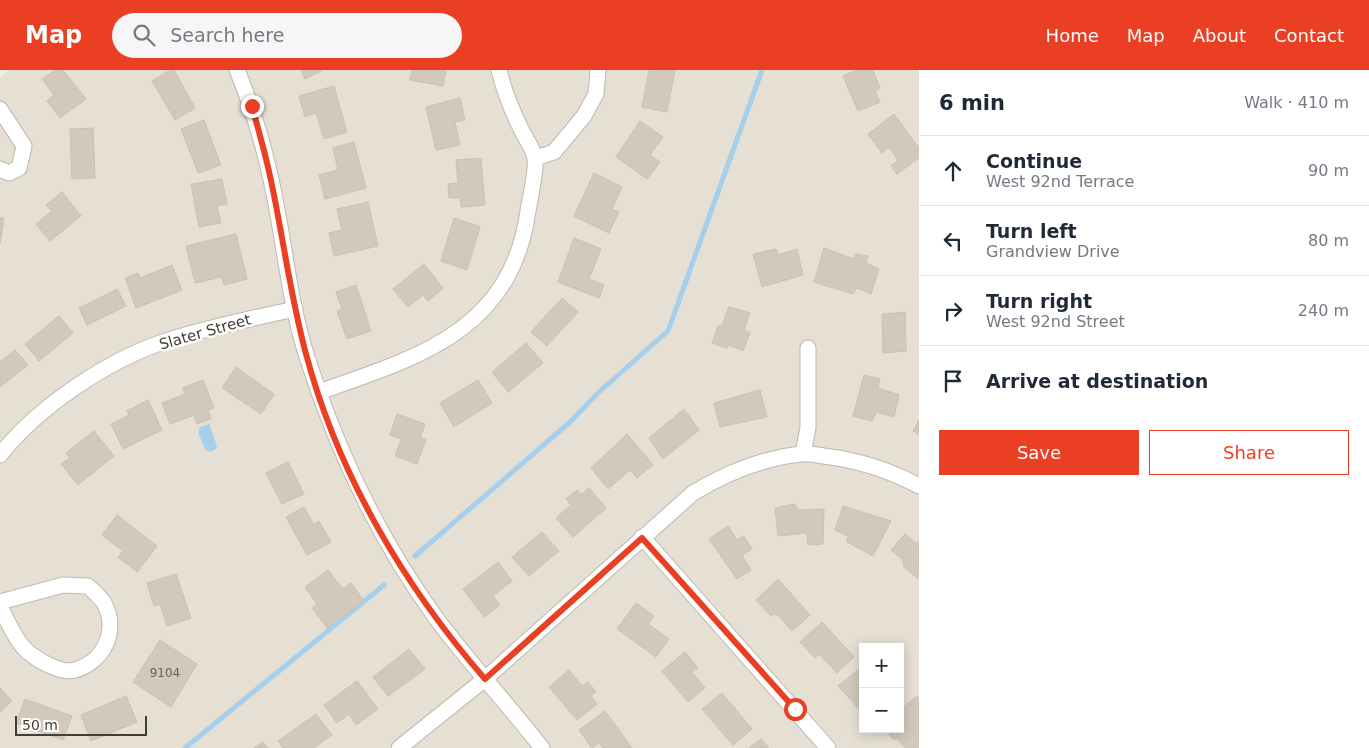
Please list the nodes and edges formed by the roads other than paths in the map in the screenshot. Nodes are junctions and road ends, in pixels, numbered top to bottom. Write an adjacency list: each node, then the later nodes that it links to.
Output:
1 (237, 70): 7 (street)
2 (500, 70): 5 (street)
3 (598, 70): 5 (street)
4 (0, 109): 6 (street)
5 (536, 158): 9 (street)
6 (0, 169)
7 (295, 310): 9 (street); 11 (street, Slater Street)
8 (808, 348): 10 (street)
9 (319, 392): 16 (street)
10 (803, 453): 12 (street); 13 (street)
11 (0, 455)
12 (919, 486)
13 (642, 538): 16 (street); 19 (street)
14 (0, 602): 15 (street)
15 (0, 607)
16 (485, 679): 17 (street); 18 (street)
17 (399, 748)
18 (542, 748)
19 (828, 748)

